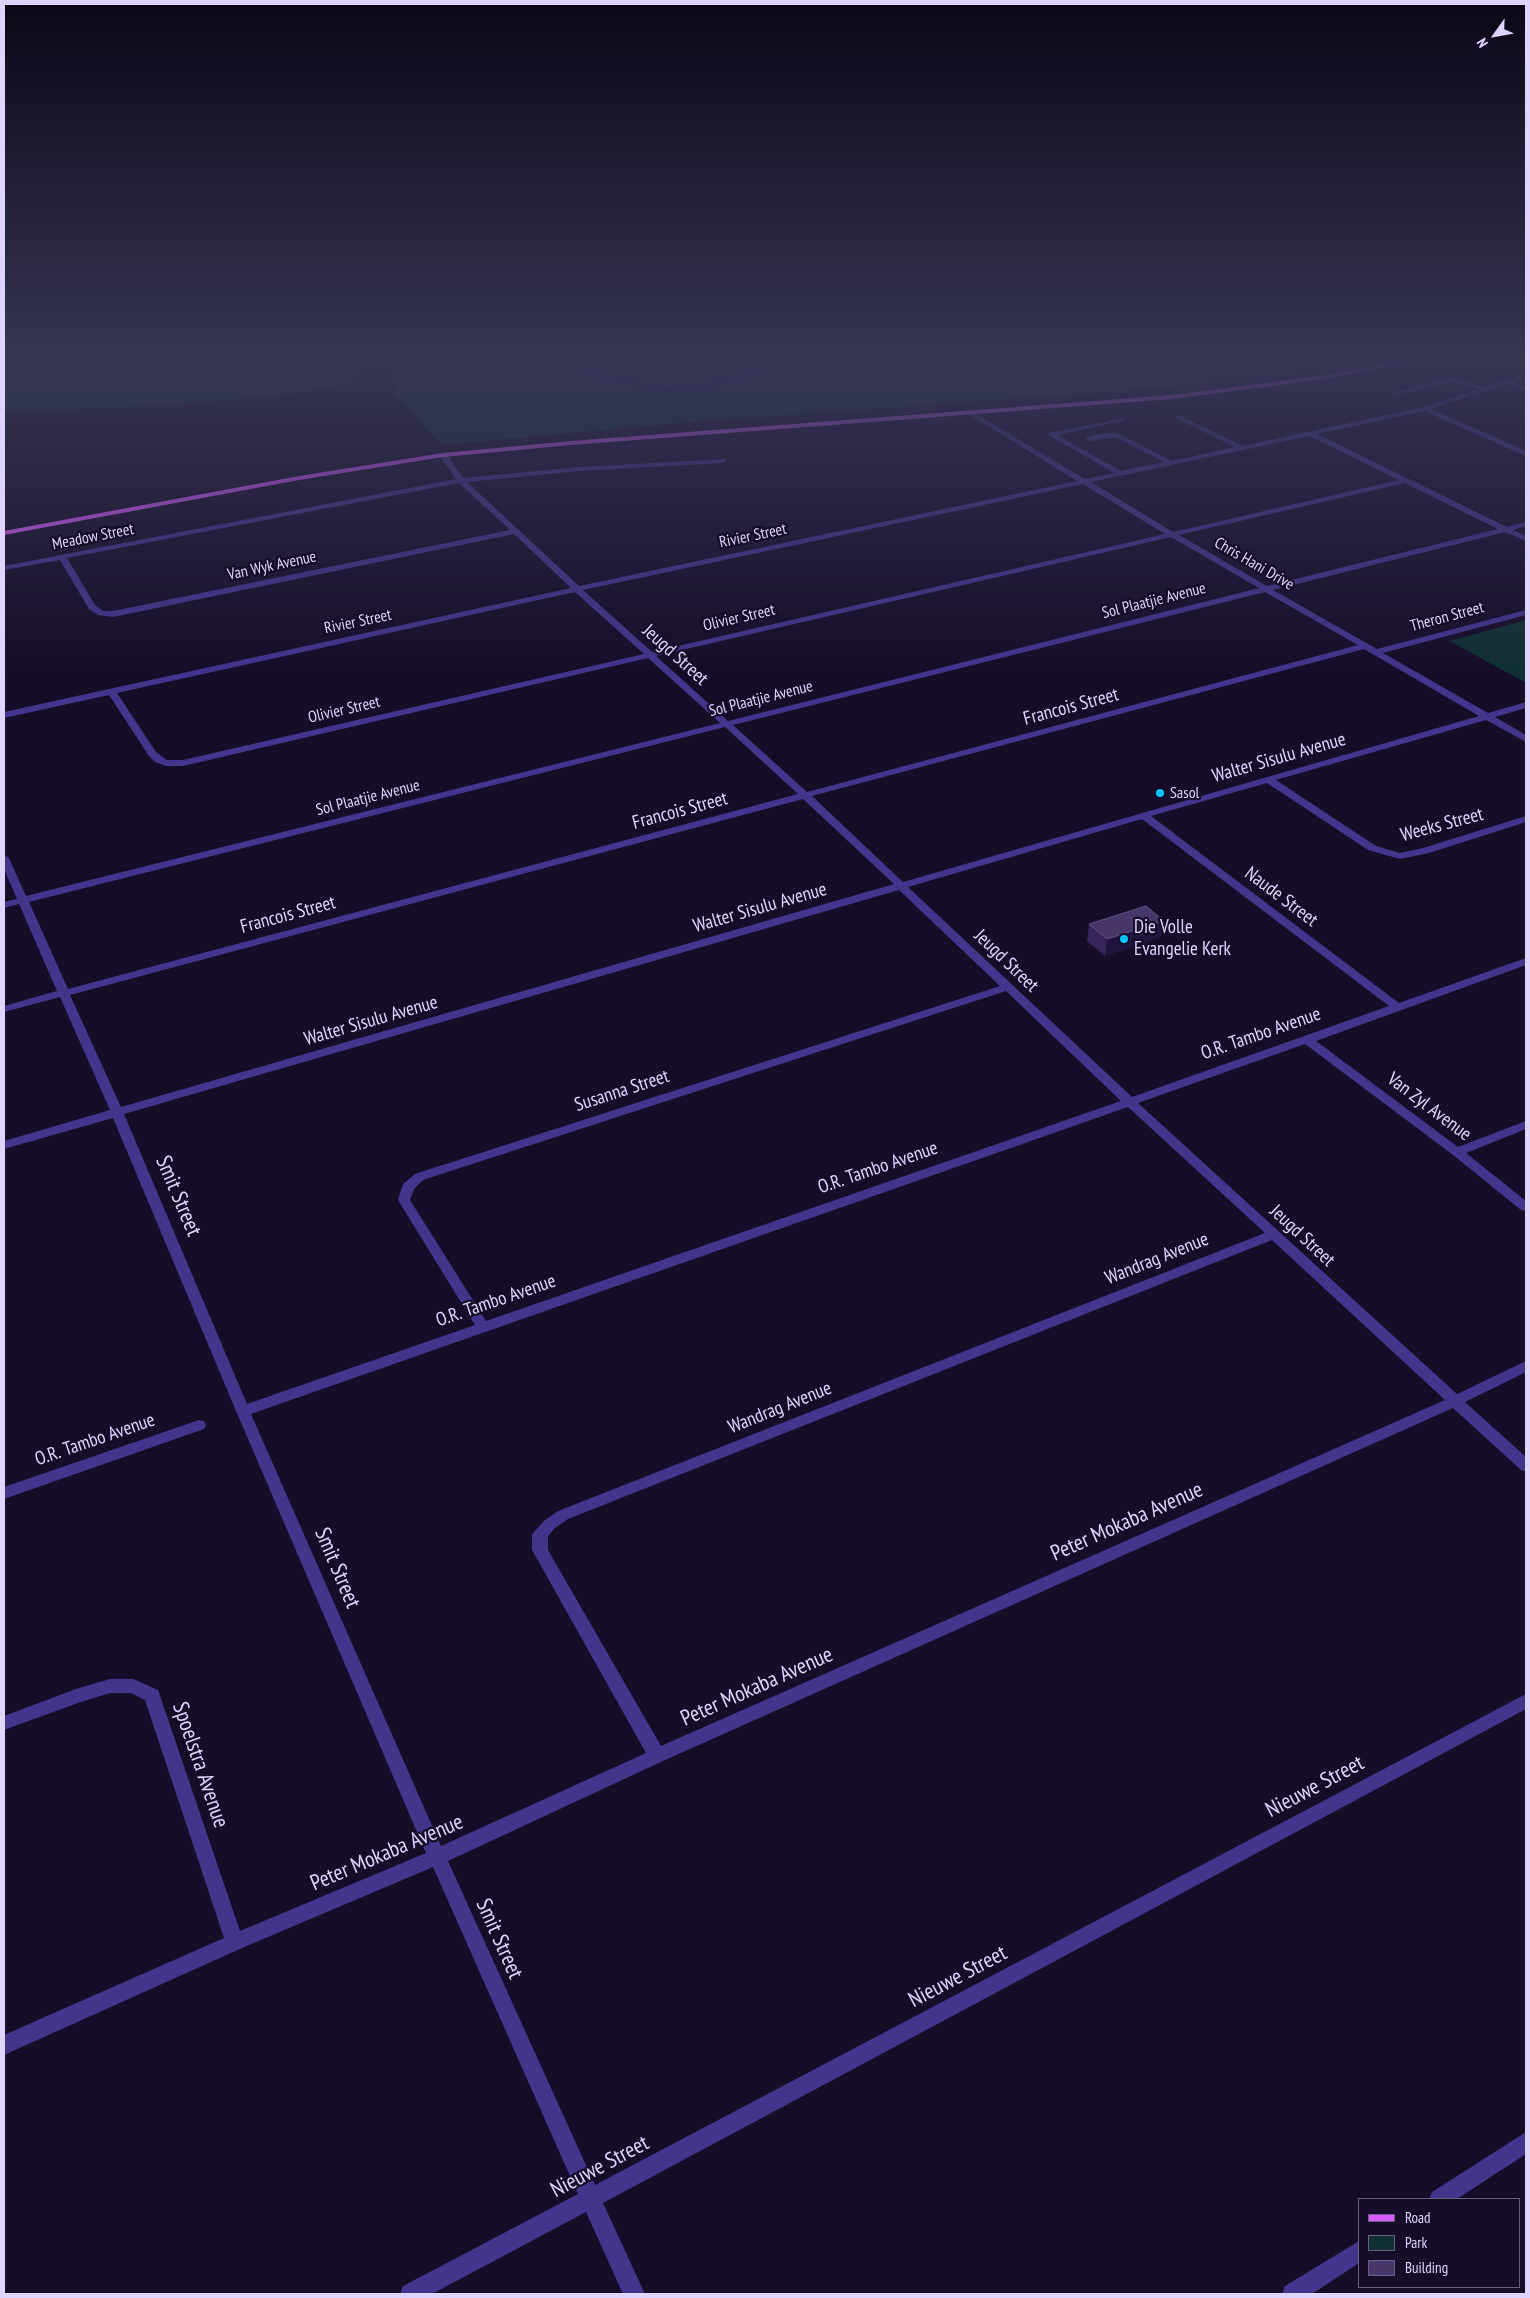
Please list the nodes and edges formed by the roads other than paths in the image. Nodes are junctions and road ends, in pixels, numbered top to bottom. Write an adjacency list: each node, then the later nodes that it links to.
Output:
1 (390, 463): 15 (main road)
2 (449, 463): 9 (street, Jeugd Street)
3 (682, 463): 9 (street, Meadow Street)
4 (1052, 463): 11 (street, Chris Hani Drive)
5 (1102, 463): 8 (street)
6 (1170, 463): 8 (street, Rivier Street)
7 (1372, 463): 10 (street)
8 (1121, 474): 11 (street, Rivier Street)
9 (461, 480): 14 (street, Jeugd Street); 18 (street, Meadow Street)
10 (1407, 480): 13 (street); 16 (street, Olivier Street)
11 (1083, 482): 16 (street, Chris Hani Drive); 21 (street, Rivier Street)
12 (1526, 524): 13 (street, Sol Plaatjie Avenue)
13 (1505, 529): 17 (street); 20 (street, Sol Plaatjie Avenue)
14 (517, 531): 18 (street, Van Wyk Avenue); 21 (street, Jeugd Street)
15 (4, 533)
16 (1171, 534): 20 (street, Chris Hani Drive); 25 (street, Olivier Street)
17 (1526, 539)
18 (62, 557): 19 (street, Meadow Street)
19 (4, 568)
20 (1266, 588): 23 (street, Chris Hani Drive); 30 (street, Sol Plaatjie Avenue)
21 (577, 589): 25 (street, Jeugd Street); 26 (street, Rivier Street)
22 (1526, 612): 24 (street, Theron Street)
23 (1364, 646): 24 (street, Chris Hani Drive); 33 (street, Francois Street)
24 (1376, 652): 29 (street, Chris Hani Drive)
25 (648, 654): 26 (street, Olivier Street); 30 (street, Jeugd Street)
26 (112, 692): 28 (street, Rivier Street)
27 (1526, 705): 29 (street, Walter Sisulu Avenue)
28 (4, 715)
29 (1487, 716): 31 (street, Chris Hani Drive); 32 (street, Walter Sisulu Avenue)
30 (724, 724): 33 (street, Jeugd Street); 38 (street, Sol Plaatjie Avenue)
31 (1526, 739)
32 (1268, 779): 34 (street, Walter Sisulu Avenue); 35 (street, Weeks Street)
33 (806, 796): 37 (street, Jeugd Street); 42 (street, Francois Street)
34 (1143, 815): 37 (street, Walter Sisulu Avenue); 43 (street, Naude Street)
35 (1526, 819)
36 (4, 858): 38 (street, Smit Street)
37 (902, 885): 41 (street, Jeugd Street); 47 (street, Walter Sisulu Avenue)
38 (22, 900): 39 (street, Sol Plaatjie Avenue); 42 (street, Smit Street)
39 (4, 905)
40 (1526, 961): 43 (street, O.R. Tambo Avenue)
41 (1007, 987): 46 (street, Jeugd Street); 53 (street, Susanna Street)
42 (65, 993): 44 (street, Francois Street); 47 (street, Smit Street)
43 (1397, 1007): 45 (street, O.R. Tambo Avenue)
44 (4, 1009)
45 (1307, 1040): 46 (street, O.R. Tambo Avenue); 50 (street, Van Zyl Avenue)
46 (1128, 1101): 52 (street, Jeugd Street); 53 (street, O.R. Tambo Avenue)
47 (117, 1112): 49 (street, Walter Sisulu Avenue); 56 (street, Smit Street)
48 (1526, 1125): 50 (street)
49 (4, 1145)
50 (1457, 1152): 51 (street, Van Zyl Avenue)
51 (1526, 1207)
52 (1275, 1234): 55 (street, Jeugd Street); 62 (street, Wandrag Avenue)
53 (483, 1327): 56 (street, O.R. Tambo Avenue)
54 (1526, 1366): 55 (street, Peter Mokaba Avenue)
55 (1455, 1401): 58 (street, Jeugd Street); 62 (street, Peter Mokaba Avenue)
56 (243, 1411): 63 (street, Smit Street)
57 (199, 1425): 59 (street, O.R. Tambo Avenue)
58 (1526, 1466)
59 (4, 1493)
60 (1526, 1701): 68 (street, Nieuwe Street)
61 (4, 1723): 64 (street, Spoelstra Avenue)
62 (657, 1756): 63 (street, Peter Mokaba Avenue)
63 (437, 1857): 64 (street, Peter Mokaba Avenue); 68 (street, Smit Street)
64 (236, 1942): 65 (street, Peter Mokaba Avenue)
65 (4, 2046)
66 (1526, 2142): 67 (street)
67 (1441, 2198)
68 (590, 2199): 70 (street, Nieuwe Street); 71 (street, Smit Street)
69 (1358, 2252): 72 (street)
70 (411, 2294)
71 (634, 2294)
72 (1293, 2294)

